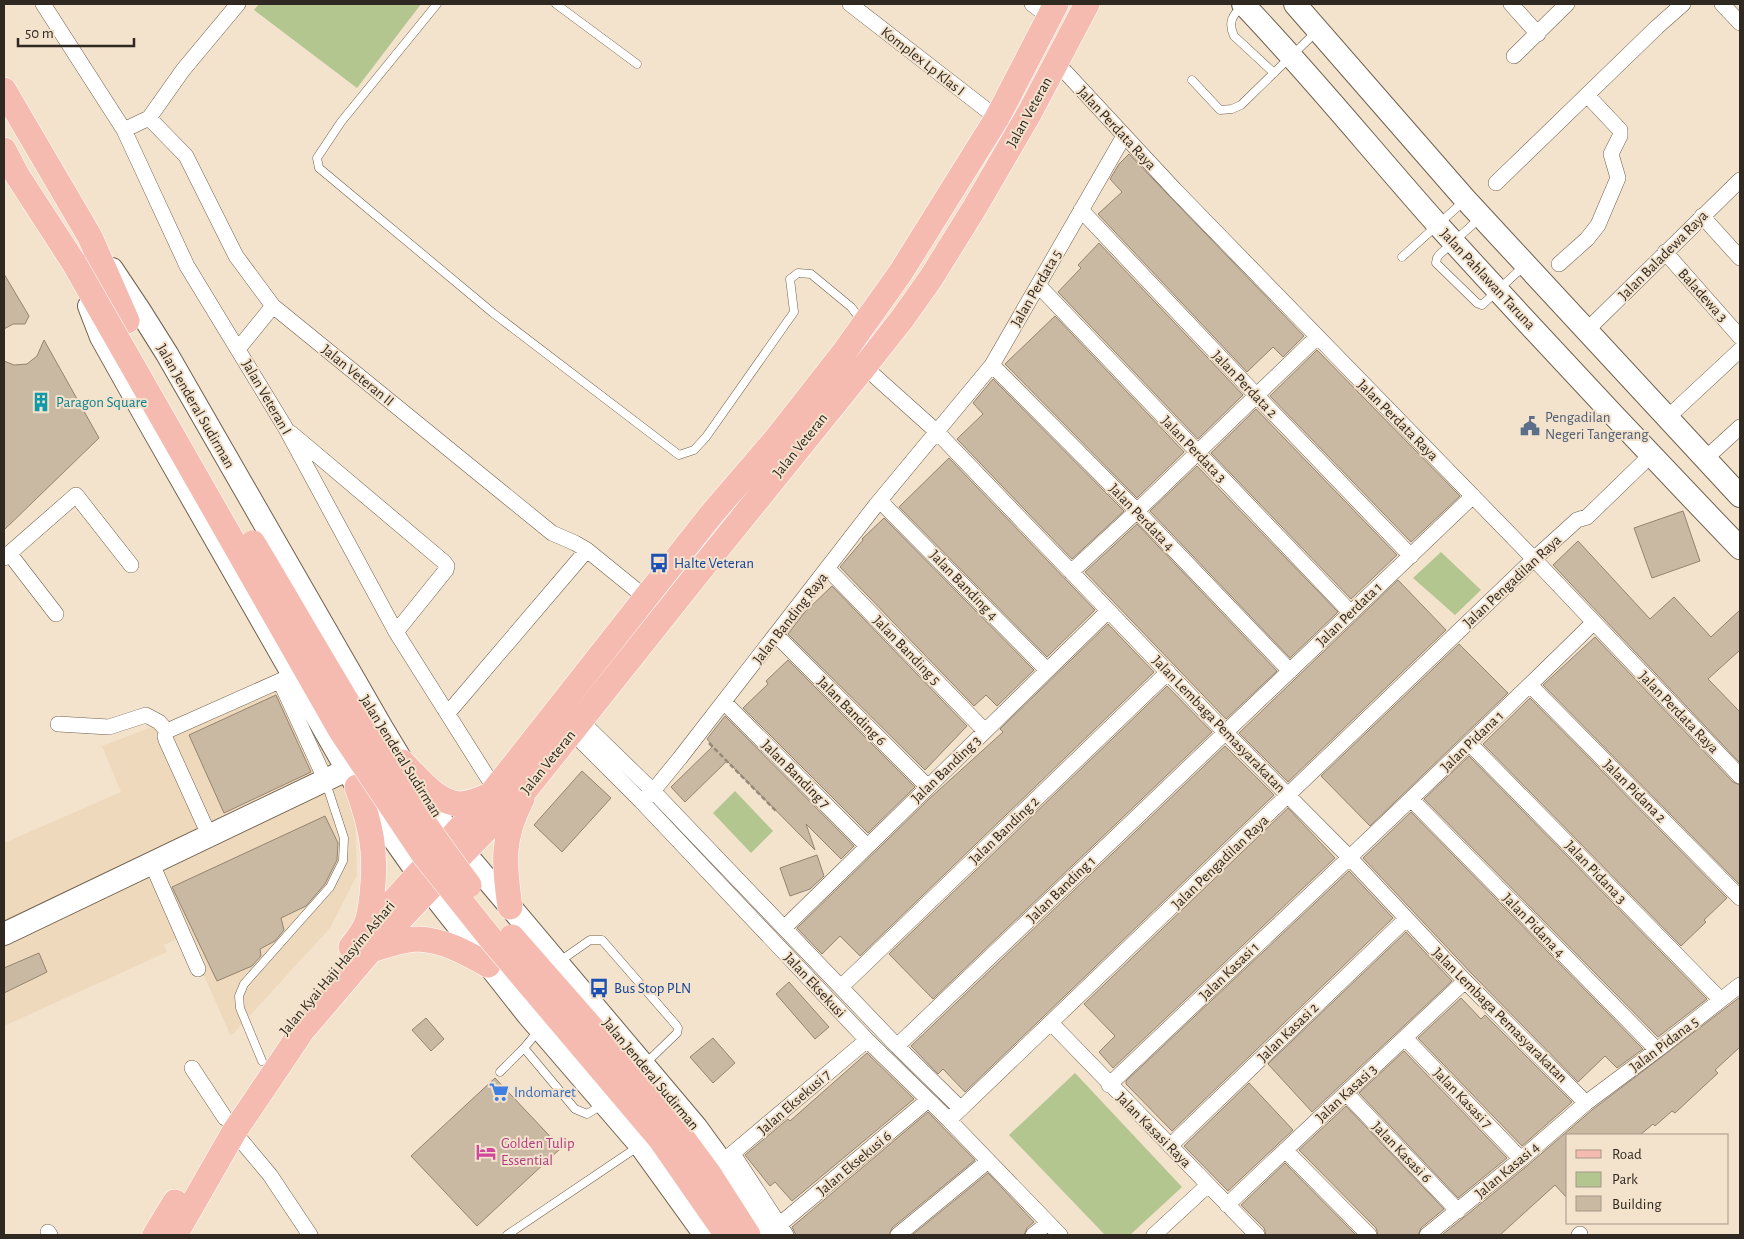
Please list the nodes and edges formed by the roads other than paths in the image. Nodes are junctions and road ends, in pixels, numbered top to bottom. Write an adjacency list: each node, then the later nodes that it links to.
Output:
1 (43, 4): 27 (street, Jalan Veteran I)
2 (238, 4): 25 (street)
3 (437, 4): 49 (lane)
4 (556, 4): 20 (lane)
5 (850, 4): 26 (street, Komplex Lp Klas I)
6 (1087, 4): 19 (main road, Jalan Veteran)
7 (1244, 4): 17 (street, Jalan Pahlawan Taruna); 21 (lane)
8 (1295, 4): 15 (street)
9 (1511, 4): 16 (street)
10 (1567, 4): 16 (street)
11 (1683, 4): 24 (street)
12 (1722, 4): 14 (street)
13 (1046, 8): 26 (main road, Jalan Veteran)
14 (1740, 23)
15 (1319, 30): 17 (lane); 33 (street)
16 (1538, 34): 18 (street)
17 (1292, 55): 21 (lane); 37 (street, Jalan Pahlawan Taruna)
18 (1514, 56)
19 (1057, 63): 28 (street, Jalan Perdata Raya); 57 (main road, Jalan Veteran)
20 (637, 64)
21 (1274, 73): 22 (lane)
22 (1192, 80)
23 (4, 90): 38 (main road, Jalan Jenderal Sudirman)
24 (1587, 95): 32 (street); 44 (street)
25 (149, 118): 27 (street); 48 (street, Jalan Veteran II)
26 (997, 118): 49 (main road, Jalan Veteran)
27 (124, 130): 53 (street, Jalan Veteran I)
28 (1124, 136): 34 (street, Jalan Perdata 5); 51 (street, Jalan Perdata Raya)
29 (4, 150): 30 (main road)
30 (10, 179): 42 (main road)
31 (1740, 180): 35 (street, Jalan Baladewa Raya)
32 (1496, 183)
33 (1465, 200): 36 (street); 37 (lane)
34 (1081, 210): 46 (street, Jalan Perdata 5); 58 (street, Jalan Perdata 2)
35 (1702, 216): 40 (street, Jalan Baladewa Raya); 43 (street)
36 (1481, 217): 39 (lane); 45 (street)
37 (1438, 224): 39 (street, Jalan Pahlawan Taruna); 41 (lane)
38 (92, 242): 100 (street, Jalan Jenderal Sudirman); 166 (main road, Jalan Jenderal Sudirman, bridge)
39 (1454, 242): 47 (street, Jalan Pahlawan Taruna)
40 (1665, 252): 50 (street, Jalan Baladewa Raya); 52 (street, Baladewa 3)
41 (1402, 256)
42 (70, 258): 90 (street); 165 (main road, bridge)
43 (1740, 258)
44 (1559, 264)
45 (1525, 265): 47 (lane); 50 (street)
46 (1038, 285): 56 (street, Jalan Perdata 5); 64 (street, Jalan Perdata 3)
47 (1499, 290): 63 (street, Jalan Pahlawan Taruna)
48 (273, 306): 53 (street); 72 (street, Jalan Veteran II)
49 (864, 324): 54 (main road, Jalan Veteran)
50 (1586, 331): 59 (street)
51 (1317, 337): 58 (street); 66 (street, Jalan Perdata Raya)
52 (1740, 337)
53 (238, 349): 60 (street, Jalan Veteran I)
54 (845, 350): 57 (street, Jalan Lembaga Pemasyarakatan); 70 (main road, Jalan Veteran)
55 (1740, 350): 59 (street)
56 (992, 365): 62 (street, Jalan Perdata 5); 69 (street, Jalan Perdata 4)
57 (865, 366): 62 (street, Jalan Lembaga Pemasyarakatan); 76 (main road, Jalan Veteran)
58 (1256, 395): 64 (street); 74 (street, Jalan Perdata 2)
59 (1667, 418): 65 (street)
60 (285, 427): 85 (street, Jalan Veteran I); 85 (street)
61 (1740, 427): 65 (street)
62 (936, 432): 68 (street, Jalan Banding Raya); 79 (street, Jalan Lembaga Pemasyarakatan)
63 (1648, 452): 71 (street, Jalan Pahlawan Taruna); 75 (street, Jalan Pengadilan Raya)
64 (1197, 453): 69 (street); 82 (street, Jalan Perdata 3)
65 (1705, 459): 67 (street)
66 (1473, 496): 74 (street, Jalan Perdata 1); 75 (street, Jalan Perdata Raya)
67 (1740, 496)
68 (880, 500): 78 (street, Jalan Banding Raya); 87 (street, Jalan Banding 4)
69 (1137, 511): 79 (street); 88 (street, Jalan Perdata 4)
70 (685, 548): 76 (main road); 80 (main road, Jalan Veteran)
71 (1740, 548)
72 (587, 550): 80 (street, Jalan Veteran II); 93 (street)
73 (6, 556): 77 (street); 83 (street)
74 (1411, 556): 82 (street, Jalan Perdata 1)
75 (1534, 559): 84 (street, Jalan Perdata Raya); 108 (street, Jalan Pengadilan Raya)
76 (706, 563): 95 (main road, Jalan Veteran)
77 (131, 565)
78 (828, 569): 86 (street, Jalan Banding Raya); 97 (street, Jalan Banding 5)
79 (1070, 572): 81 (street, Jalan Lembaga Pemasyarakatan)
80 (646, 598): 106 (main road, Jalan Veteran)
81 (1108, 611): 87 (street, Jalan Banding 3); 89 (street, Jalan Lembaga Pemasyarakatan)
82 (1351, 613): 88 (street, Jalan Perdata 1)
83 (56, 614)
84 (1594, 622): 91 (street, Jalan Pidana 1); 101 (street, Jalan Perdata Raya)
85 (396, 632): 93 (street, Jalan Veteran I)
86 (776, 635): 92 (street, Jalan Banding Raya); 104 (street, Jalan Banding 6)
87 (1047, 670): 97 (street, Jalan Banding 3)
88 (1290, 671): 98 (street, Jalan Perdata 1)
89 (1168, 672): 98 (street, Jalan Lembaga Pemasyarakatan); 128 (street, Jalan Banding 2)
90 (287, 678): 96 (street); 102 (street); 103 (street)
91 (1530, 685): 99 (street, Jalan Pidana 1); 117 (street, Jalan Pidana 2)
92 (724, 702): 107 (street, Jalan Banding Raya); 113 (street, Jalan Banding 7)
93 (448, 713): 106 (street, Jalan Veteran I)
94 (58, 724): 96 (street)
95 (576, 727): 105 (main road, Jalan Veteran); 107 (street, Jalan Eksekusi); 110 (street, Jalan Eksekusi)
96 (167, 731): 111 (street)
97 (985, 731): 104 (street, Jalan Banding 3)
98 (1225, 732): 108 (street, Jalan Lembaga Pemasyarakatan); 134 (street, Jalan Banding 1)
99 (1470, 744): 109 (street, Jalan Pidana 1); 129 (street, Jalan Pidana 3)
100 (397, 753): 102 (street); 106 (main road); 112 (street, Jalan Jenderal Sudirman)
101 (1740, 776)
102 (352, 779): 103 (street); 116 (street); 122 (main road)
103 (326, 781): 111 (street); 137 (lane)
104 (928, 787): 113 (street, Jalan Banding 3)
105 (527, 788): 112 (main road, Jalan Veteran); 118 (main road)
106 (494, 791): 112 (main road, Jalan Veteran)
107 (653, 791): 110 (street, Jalan Banding Raya); 120 (street, Jalan Eksekusi)
108 (1288, 795): 114 (street, Jalan Lembaga Pemasyarakatan); 131 (street, Jalan Pengadilan Raya)
109 (1411, 799): 114 (street, Jalan Pidana 1); 136 (street, Jalan Pidana 4)
110 (640, 801): 133 (street, Jalan Eksekusi)
111 (210, 837): 115 (street)
112 (458, 845): 116 (main road, Jalan Kyai Haji Hasyim Ashari); 118 (street, Jalan Jenderal Sudirman)
113 (867, 846): 120 (street, Jalan Banding 3)
114 (1348, 857): 119 (street, Jalan Lembaga Pemasyarakatan); 141 (street, Jalan Kasasi 1)
115 (152, 864): 121 (street); 124 (street)
116 (423, 882): 122 (main road, Jalan Kyai Haji Hasyim Ashari); 123 (street)
117 (1740, 898)
118 (510, 906): 125 (street, Jalan Jenderal Sudirman)
119 (1406, 919): 126 (street, Jalan Lembaga Pemasyarakatan); 150 (street, Jalan Kasasi 2)
120 (784, 928): 128 (street, Jalan Eksekusi)
121 (4, 934)
122 (361, 949): 123 (main road); 137 (main road, Jalan Kyai Haji Hasyim Ashari); 148 (main road, Jalan Kyai Haji Hasyim Ashari)
123 (488, 965): 130 (street)
124 (198, 969)
125 (564, 971): 130 (street); 138 (street, Jalan Jenderal Sudirman); 138 (lane)
126 (1465, 981): 132 (street, Jalan Kasasi 3); 144 (street, Jalan Lembaga Pemasyarakatan)
127 (1740, 985): 129 (street, Jalan Pidana 5)
128 (841, 987): 134 (street, Jalan Eksekusi)
129 (1721, 1000): 136 (street, Jalan Pidana 5)
130 (534, 1022): 135 (lane); 145 (street)
131 (1051, 1024): 141 (street, Jalan Kasasi Raya); 146 (street, Jalan Pengadilan Raya)
132 (1404, 1038): 142 (street, Jalan Kasasi 3); 153 (street, Jalan Kasasi 7)
133 (867, 1040): 143 (street, Jalan Eksekusi); 152 (street, Jalan Eksekusi 7)
134 (897, 1046): 146 (street, Jalan Eksekusi)
135 (524, 1048): 140 (lane); 145 (lane)
136 (1657, 1050): 144 (street, Jalan Pidana 5)
137 (262, 1060): 148 (main road, Jalan Kyai Haji Hasyim Ashari)
138 (644, 1064): 152 (street, Jalan Jenderal Sudirman)
139 (192, 1068): 148 (street)
140 (500, 1072)
141 (1110, 1085): 150 (street, Jalan Kasasi Raya)
142 (1346, 1093): 151 (street, Jalan Kasasi 3); 157 (street, Jalan Kasasi 6)
143 (928, 1100): 147 (street, Jalan Eksekusi); 159 (street, Jalan Eksekusi 6)
144 (1586, 1103): 153 (street, Jalan Kasasi 4)
145 (604, 1104): 149 (street)
146 (961, 1109): 147 (street, Jalan Pengadilan Raya)
147 (949, 1120): 154 (street, Jalan Eksekusi)
148 (230, 1125): 160 (main road, Jalan Kyai Haji Hasyim Ashari); 161 (main road, Jalan Kyai Haji Hasyim Ashari); 162 (street)
149 (640, 1145): 163 (lane); 164 (street)
150 (1170, 1146): 155 (street, Jalan Kasasi Raya)
151 (1285, 1150): 156 (street, Jalan Kasasi 3); 172 (street)
152 (727, 1158): 159 (street, Jalan Jenderal Sudirman)
153 (1521, 1159): 157 (street, Jalan Kasasi 4)
154 (988, 1161): 158 (street, Jalan Eksekusi); 167 (street)
155 (1208, 1185): 156 (street, Jalan Kasasi Raya); 170 (street)
156 (1227, 1205): 171 (street, Jalan Kasasi Raya)
157 (1458, 1210): 173 (street, Jalan Kasasi 4)
158 (1048, 1223): 168 (street); 169 (street, Jalan Eksekusi)
159 (777, 1232)
160 (156, 1235)
161 (175, 1235)
162 (310, 1235)
163 (507, 1235)
164 (705, 1235)
165 (727, 1235)
166 (748, 1235)
167 (898, 1235)
168 (1033, 1235)
169 (1060, 1235)
170 (1154, 1235)
171 (1257, 1235)
172 (1369, 1235)
173 (1426, 1235)

